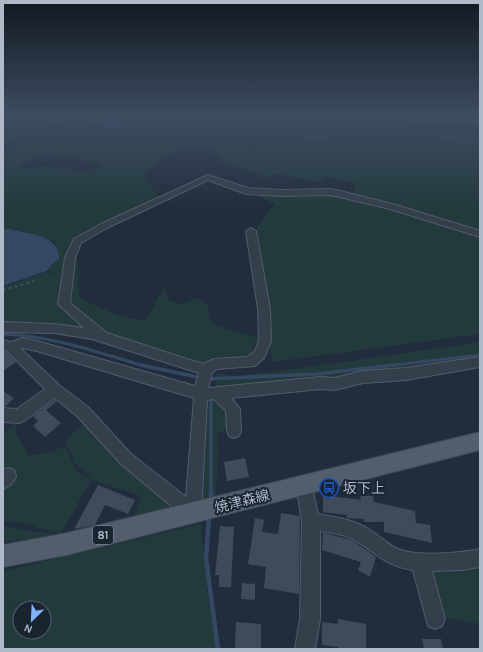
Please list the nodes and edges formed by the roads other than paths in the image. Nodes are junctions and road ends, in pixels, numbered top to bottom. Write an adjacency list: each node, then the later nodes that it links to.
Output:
1 (251, 231): 7 (street)
2 (480, 234): 4 (street)
3 (3, 327): 4 (street)
4 (103, 337): 7 (street)
5 (7, 346): 7 (street); 8 (street)
6 (480, 362): 9 (street)
7 (203, 382): 9 (street); 14 (street)
8 (55, 390): 10 (street); 14 (street)
9 (218, 393): 11 (street)
10 (3, 415)
11 (234, 431)
12 (480, 442): 13 (main road, 焼津森線 / 81)
13 (304, 485): 14 (main road, 焼津森線 / 81); 15 (street)
14 (205, 510): 16 (main road, 焼津森線 / 81)
15 (311, 521): 18 (street); 20 (street)
16 (3, 556)
17 (480, 558): 18 (street)
18 (420, 561): 19 (street)
19 (436, 619)
20 (305, 649)

